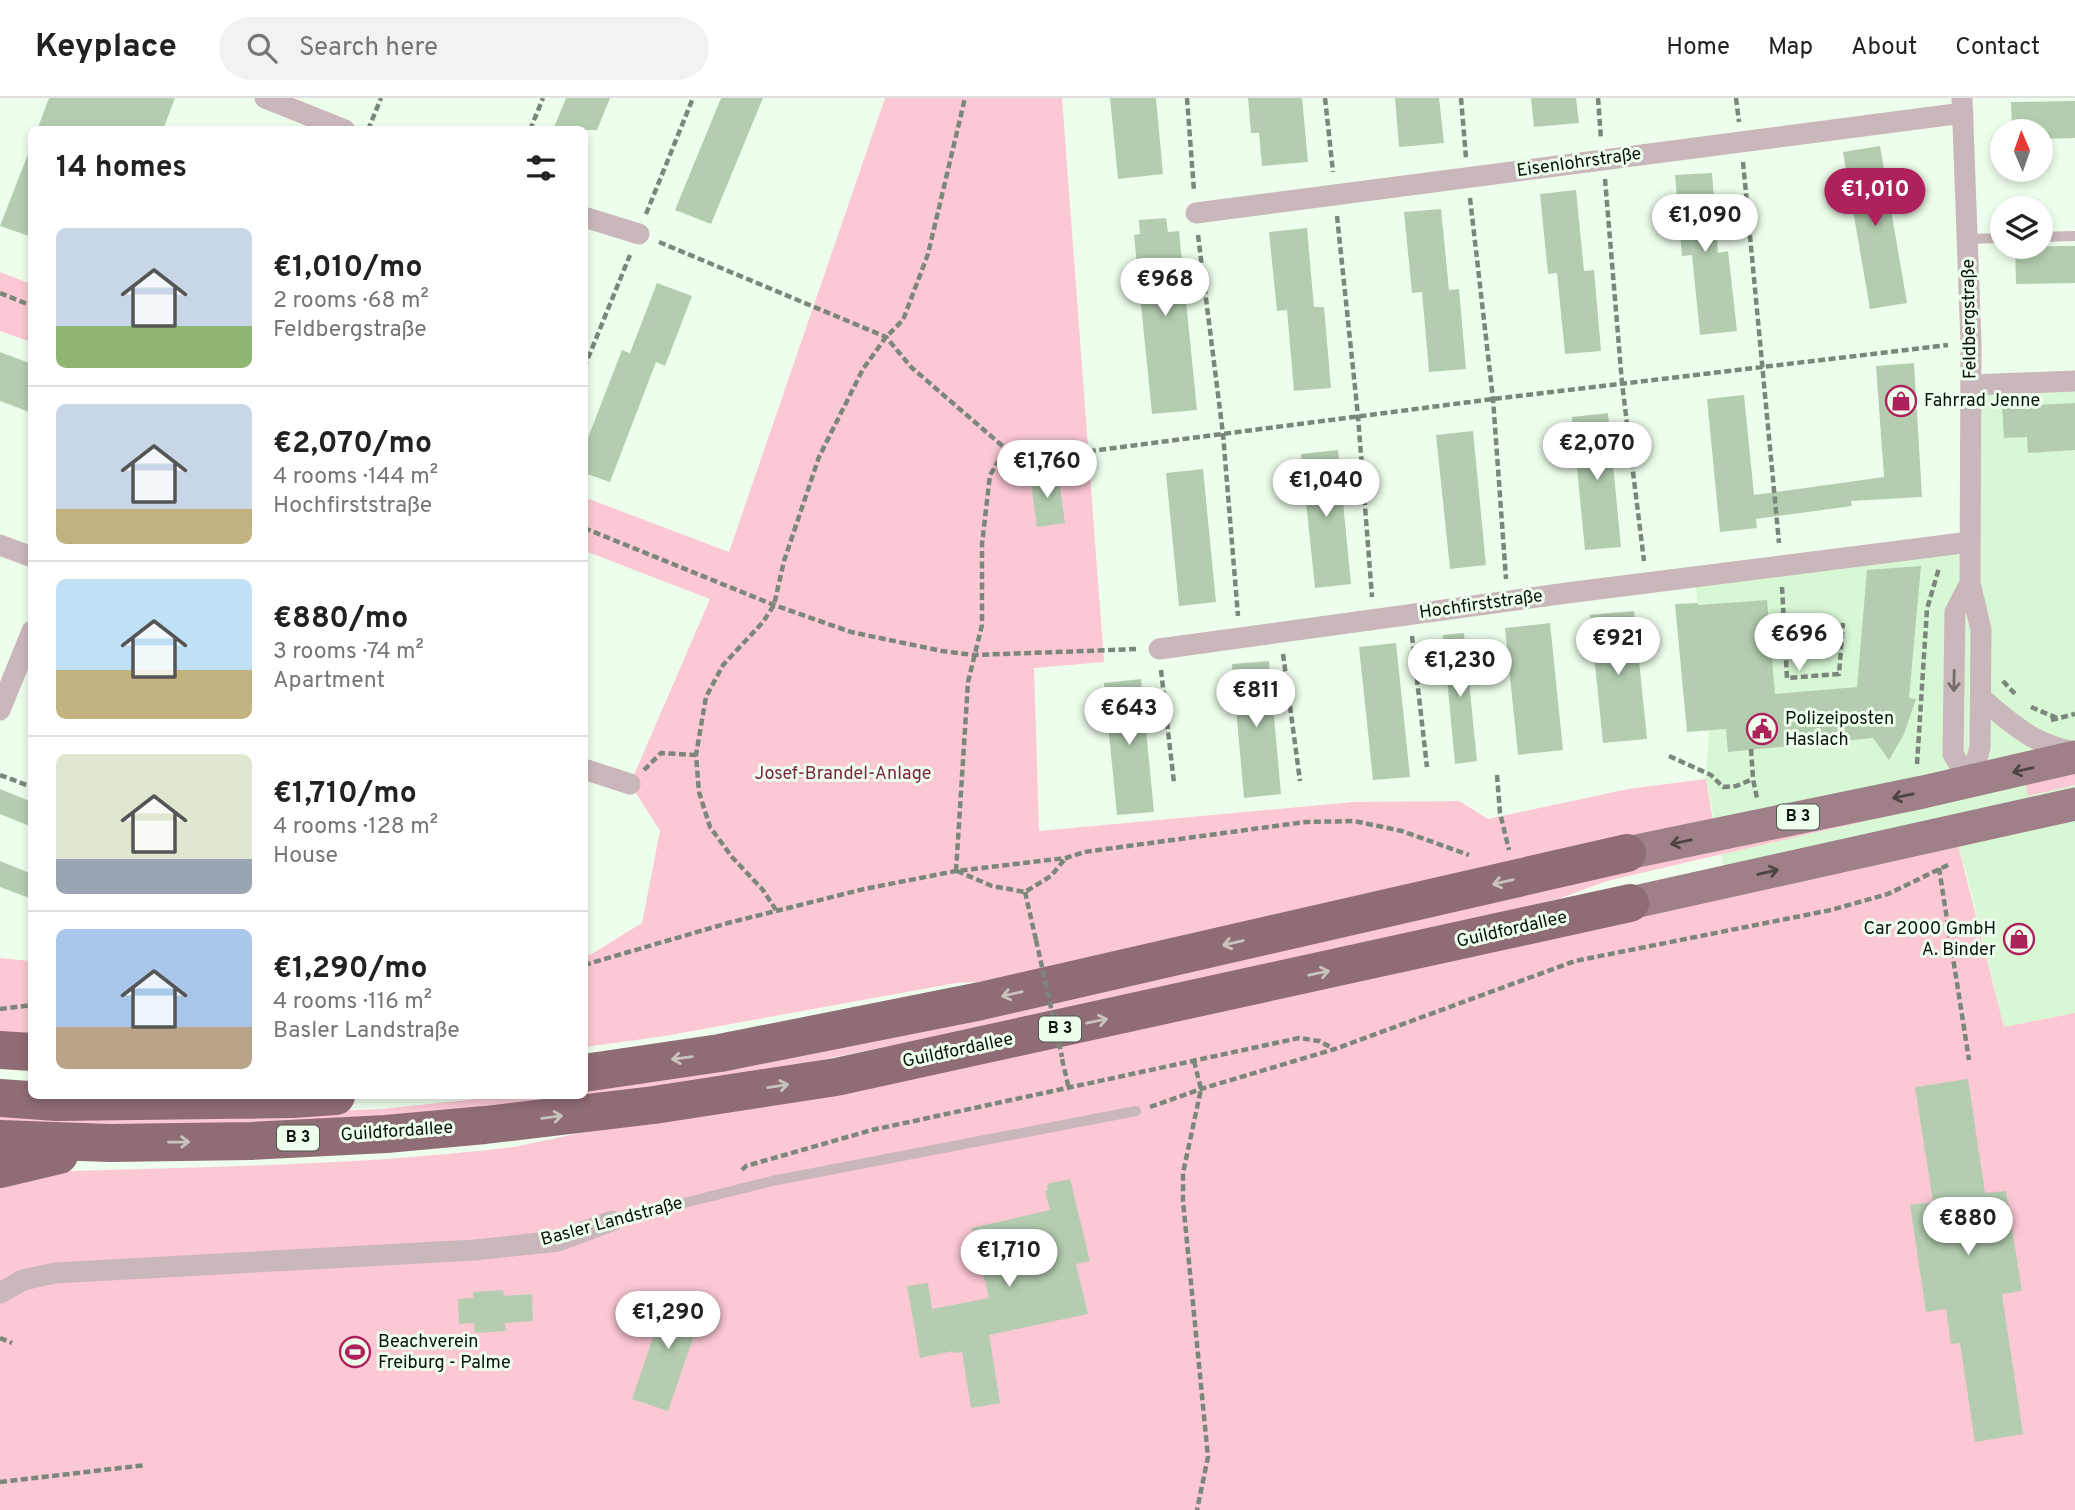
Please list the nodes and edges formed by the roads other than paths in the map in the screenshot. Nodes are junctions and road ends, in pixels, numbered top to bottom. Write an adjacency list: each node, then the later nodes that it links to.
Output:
1 (265, 98): 3 (street)
2 (1963, 106): 4 (street, Eisenlohrstraße); 10 (street, Feldbergstraße)
3 (335, 126)
4 (1196, 213)
5 (588, 218): 6 (street)
6 (639, 234)
7 (2075, 236): 8 (lane)
8 (2053, 237)
9 (1990, 238): 10 (lane)
10 (1967, 239): 12 (street, Feldbergstraße)
11 (2075, 381): 12 (street)
12 (1971, 385): 13 (street, Feldbergstraße)
13 (1970, 542): 16 (street, Feldbergstraße); 18 (street, Hochfirststraße)
14 (0, 545): 15 (street)
15 (28, 556)
16 (1969, 583): 19 (street, Feldbergstraße); 24 (street, Feldbergstraße, one-way to 24)
17 (28, 642): 20 (street)
18 (1159, 649)
19 (1981, 698): 21 (street); 24 (street, Feldbergstraße)
20 (0, 710)
21 (2075, 751)
22 (2075, 758): 24 (main road, B 3, one-way to 24)
23 (588, 770): 25 (street)
24 (1970, 782): 27 (main road); 28 (main road, B 3, one-way to 28)
25 (630, 784)
26 (2075, 804): 27 (main road, B 3)
27 (1981, 825): 29 (main road, Guildfordallee / B 3, one-way to 27)
28 (1627, 853): 32 (highway, B 3, one-way to 32)
29 (1630, 903): 37 (highway, Guildfordallee / B 3, one-way to 29)
30 (0, 1050): 31 (highway)
31 (28, 1052)
32 (588, 1072)
33 (0, 1098): 34 (highway, B 3)
34 (292, 1099)
35 (1136, 1111): 39 (lane, Basler Landstraße)
36 (0, 1139): 37 (highway, Guildfordallee / B 3)
37 (110, 1143): 38 (highway)
38 (0, 1169)
39 (612, 1221): 40 (street, Basler Landstraße)
40 (0, 1293)

